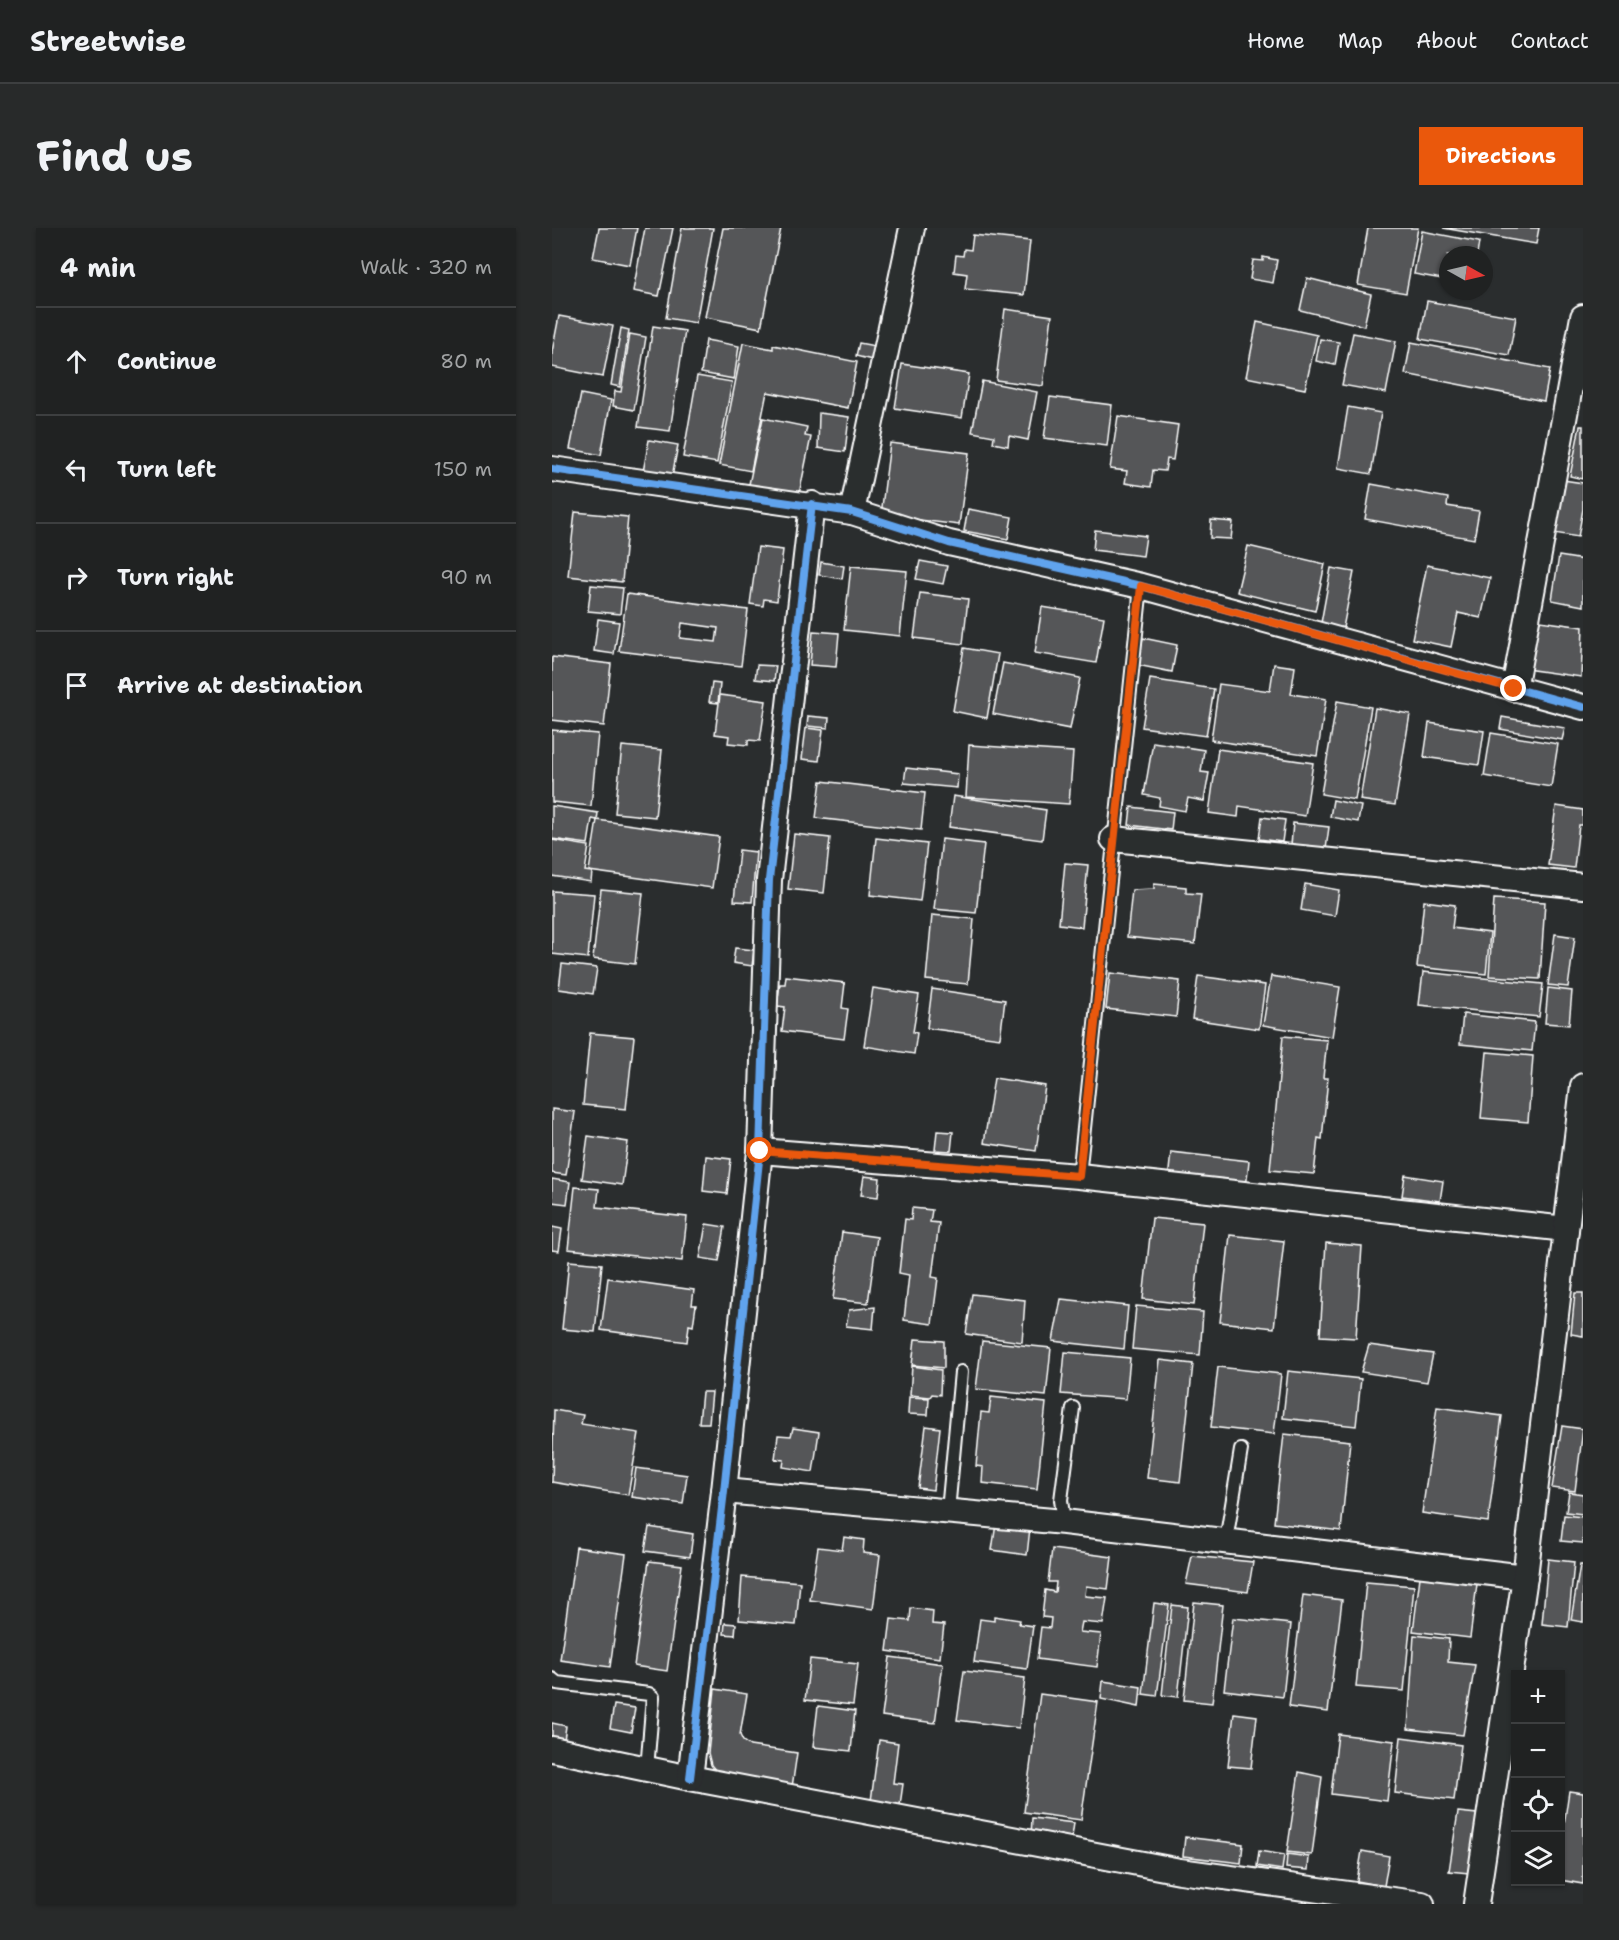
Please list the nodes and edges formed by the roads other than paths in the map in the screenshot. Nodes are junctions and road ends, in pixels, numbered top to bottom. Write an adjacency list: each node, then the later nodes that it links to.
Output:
1 (912, 228): 6 (street)
2 (1583, 317): 3 (street)
3 (1578, 371): 8 (street)
4 (552, 469): 5 (street)
5 (812, 504): 6 (street); 13 (street)
6 (852, 512): 7 (street)
7 (1141, 586): 8 (street); 10 (lane)
8 (1514, 689): 9 (street)
9 (1583, 707)
10 (1113, 839): 11 (street); 14 (lane)
11 (1583, 886)
12 (1583, 1086): 15 (street)
13 (760, 1151): 14 (street); 19 (street)
14 (1079, 1176): 15 (street)
15 (1566, 1229): 23 (street)
16 (960, 1372): 20 (lane)
17 (1073, 1408): 21 (lane)
18 (1241, 1450): 22 (lane)
19 (724, 1491): 20 (street); 27 (street)
20 (948, 1510): 21 (street)
21 (1064, 1522): 22 (street)
22 (1226, 1541): 23 (street)
23 (1525, 1577): 29 (street)
24 (552, 1679): 26 (lane)
25 (552, 1749): 26 (street)
26 (647, 1769): 27 (street)
27 (690, 1778): 28 (street)
28 (1422, 1904)
29 (1476, 1904)

